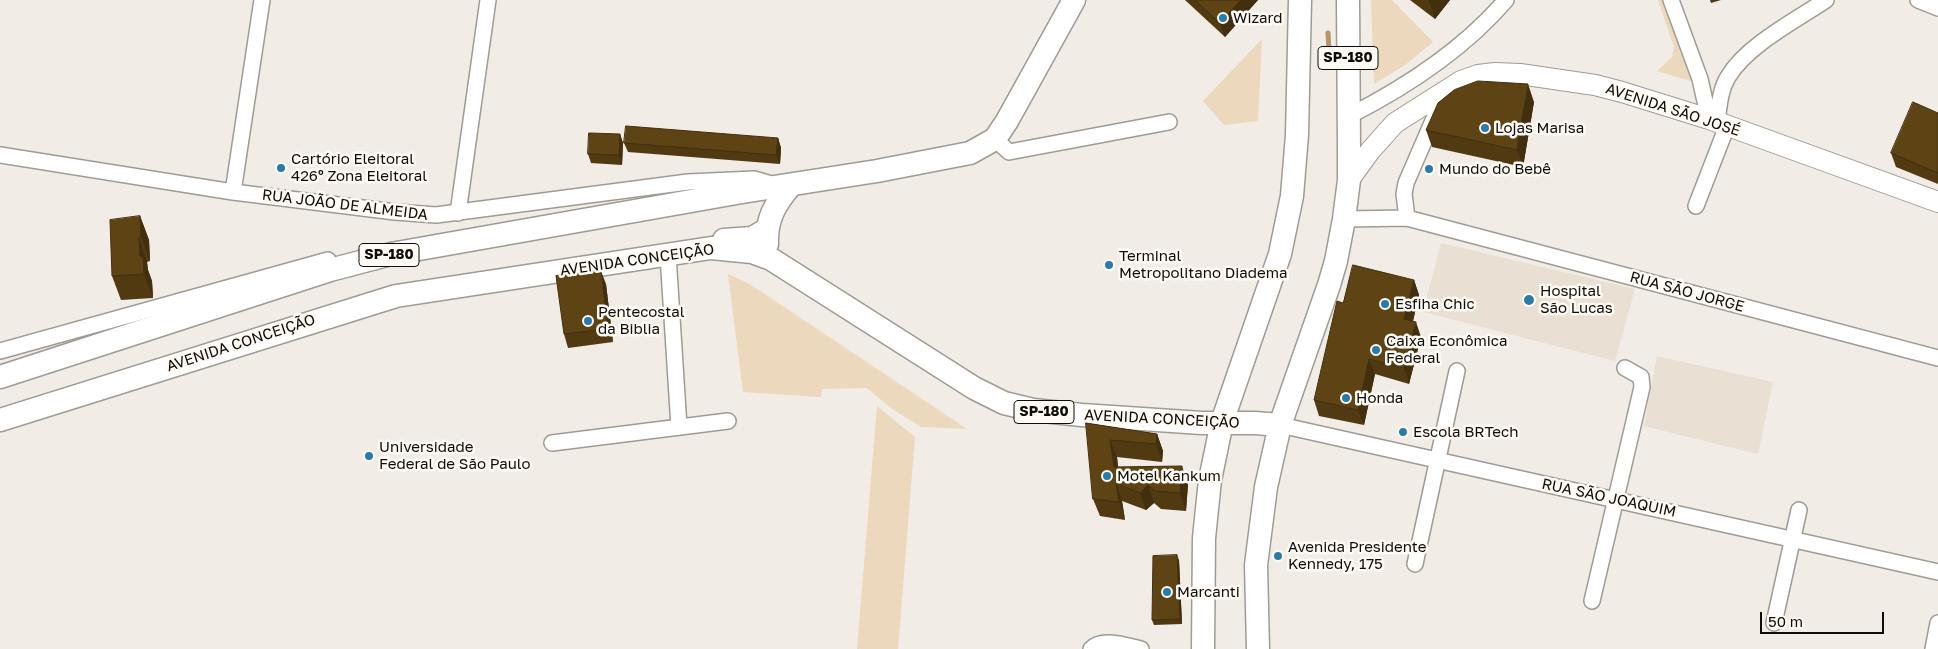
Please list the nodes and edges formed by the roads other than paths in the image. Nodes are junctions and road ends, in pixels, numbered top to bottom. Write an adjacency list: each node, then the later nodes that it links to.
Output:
1 (262, 0): 19 (street)
2 (488, 0): 22 (street)
3 (1074, 0): 15 (main road)
4 (1300, 0): 36 (main road)
5 (1348, 0): 12 (main road, SP-180)
6 (1506, 0): 12 (street)
7 (1671, 0): 14 (street)
8 (1826, 0): 14 (street)
9 (1918, 0): 10 (street)
10 (1938, 8)
11 (1448, 89): 14 (main road, AVENIDA SÃO JOSÉ); 17 (main road, AVENIDA SÃO JOSÉ); 23 (street)
12 (1350, 116): 17 (main road, SP-180)
13 (1169, 122): 15 (street)
14 (1718, 122): 20 (main road, AVENIDA SÃO JOSÉ); 21 (street)
15 (996, 139): 18 (main road, SP-180)
16 (2, 160): 19 (street, RUA JOÃO DE ALMEIDA)
17 (1349, 180): 24 (main road, SP-180)
18 (785, 185): 22 (street, RUA JOÃO DE ALMEIDA); 25 (main road); 26 (main road, SP-180)
19 (233, 192): 22 (street, RUA JOÃO DE ALMEIDA)
20 (1938, 202)
21 (1696, 206)
22 (458, 213)
23 (1407, 218): 24 (street, RUA SÃO JORGE); 30 (street, RUA SÃO JORGE)
24 (1344, 219): 37 (main road, SP-180)
25 (766, 230): 27 (main road); 28 (main road)
26 (460, 241): 29 (street); 33 (main road, SP-180)
27 (668, 255): 28 (main road, AVENIDA CONCEIÇÃO / SP-180); 34 (main road, AVENIDA CONCEIÇÃO / SP-180); 38 (street)
28 (771, 259): 36 (main road, AVENIDA CONCEIÇÃO / SP-180)
29 (0, 351)
30 (1938, 358)
31 (1625, 368): 41 (street)
32 (1458, 371): 40 (street)
33 (0, 377)
34 (0, 420)
35 (728, 421): 38 (street)
36 (1222, 422): 37 (main road, AVENIDA CONCEIÇÃO / SP-180); 51 (main road)
37 (1280, 425): 40 (street, RUA SÃO JOAQUIM); 52 (main road)
38 (679, 427): 39 (street)
39 (552, 443)
40 (1438, 460): 41 (street, RUA SÃO JOAQUIM); 44 (street)
41 (1615, 499): 43 (street, RUA SÃO JOAQUIM); 46 (street)
42 (1799, 510): 43 (street)
43 (1793, 539): 45 (street, RUA SÃO JOAQUIM); 47 (street)
44 (1415, 564)
45 (1938, 572)
46 (1592, 601)
47 (1774, 623)
48 (1938, 624): 53 (street)
49 (1092, 649): 50 (street)
50 (1141, 649)
51 (1203, 649)
52 (1258, 649)
53 (1933, 649)

